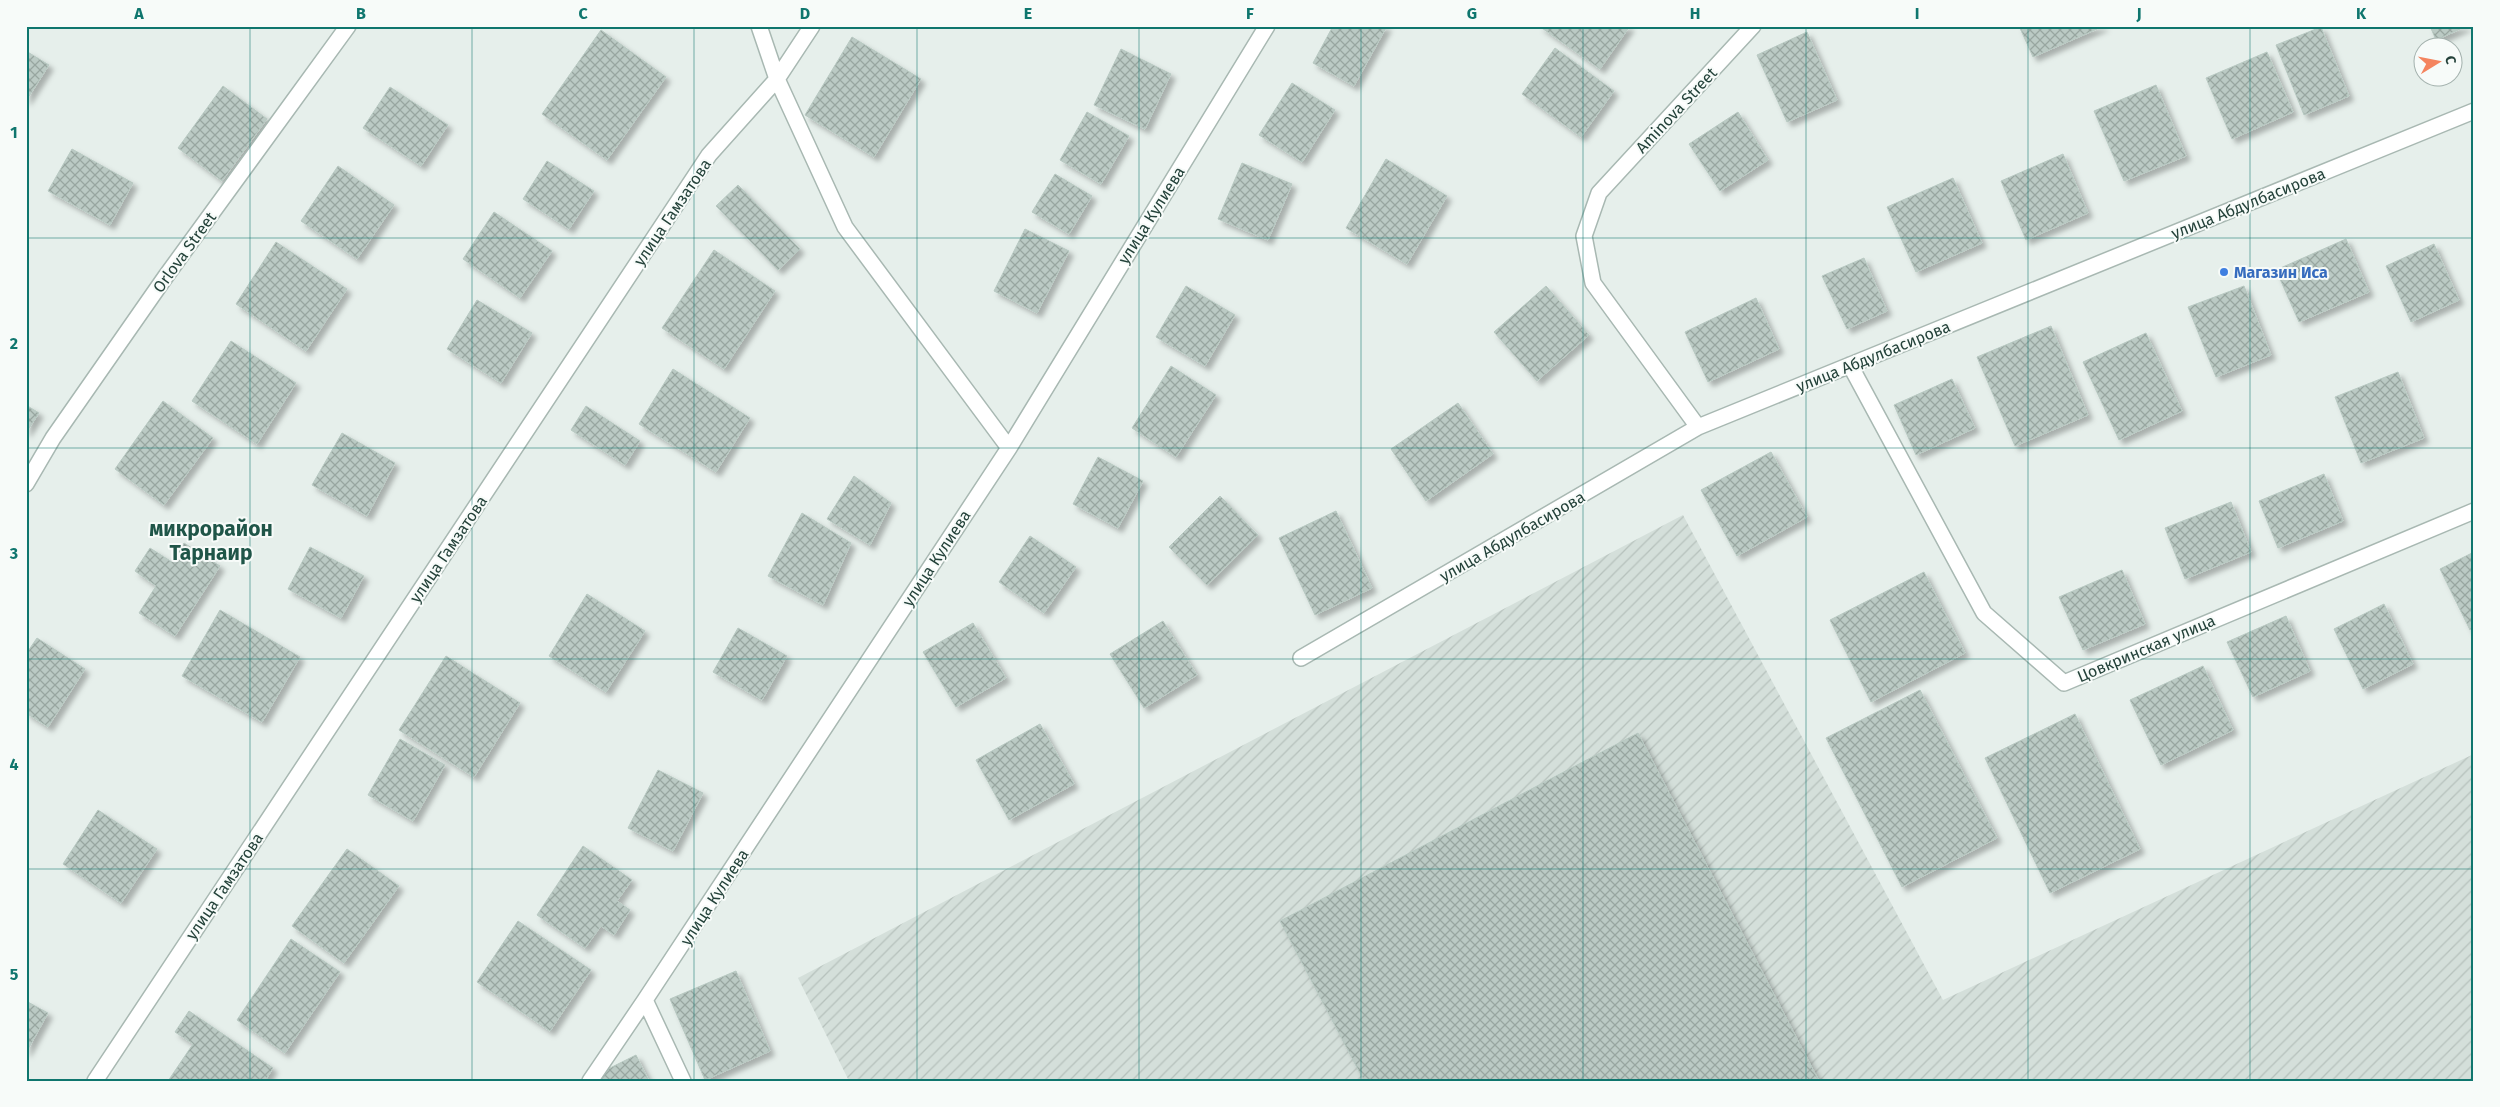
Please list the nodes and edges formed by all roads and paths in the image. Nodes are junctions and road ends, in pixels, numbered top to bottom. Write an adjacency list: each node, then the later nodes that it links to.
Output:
1 (348, 26): 11 (street, Orlova Street)
2 (759, 26): 6 (street)
3 (812, 26): 6 (street, улица Гамзатова)
4 (1267, 26): 10 (street, улица Кулиева)
5 (1754, 26): 9 (street, Aminova Street)
6 (777, 79): 10 (street); 15 (street, улица Гамзатова)
7 (2474, 111): 8 (street, улица Абдулбасирова)
8 (1850, 365): 9 (street, улица Абдулбасирова); 12 (street, Цовкринская улица)
9 (1698, 427): 13 (street, улица Абдулбасирова)
10 (1009, 448): 14 (street, улица Кулиева)
11 (26, 484)
12 (2474, 511)
13 (1301, 658)
14 (645, 1000): 16 (street, улица Кулиева); 17 (street)
15 (95, 1081)
16 (590, 1081)
17 (683, 1081)

